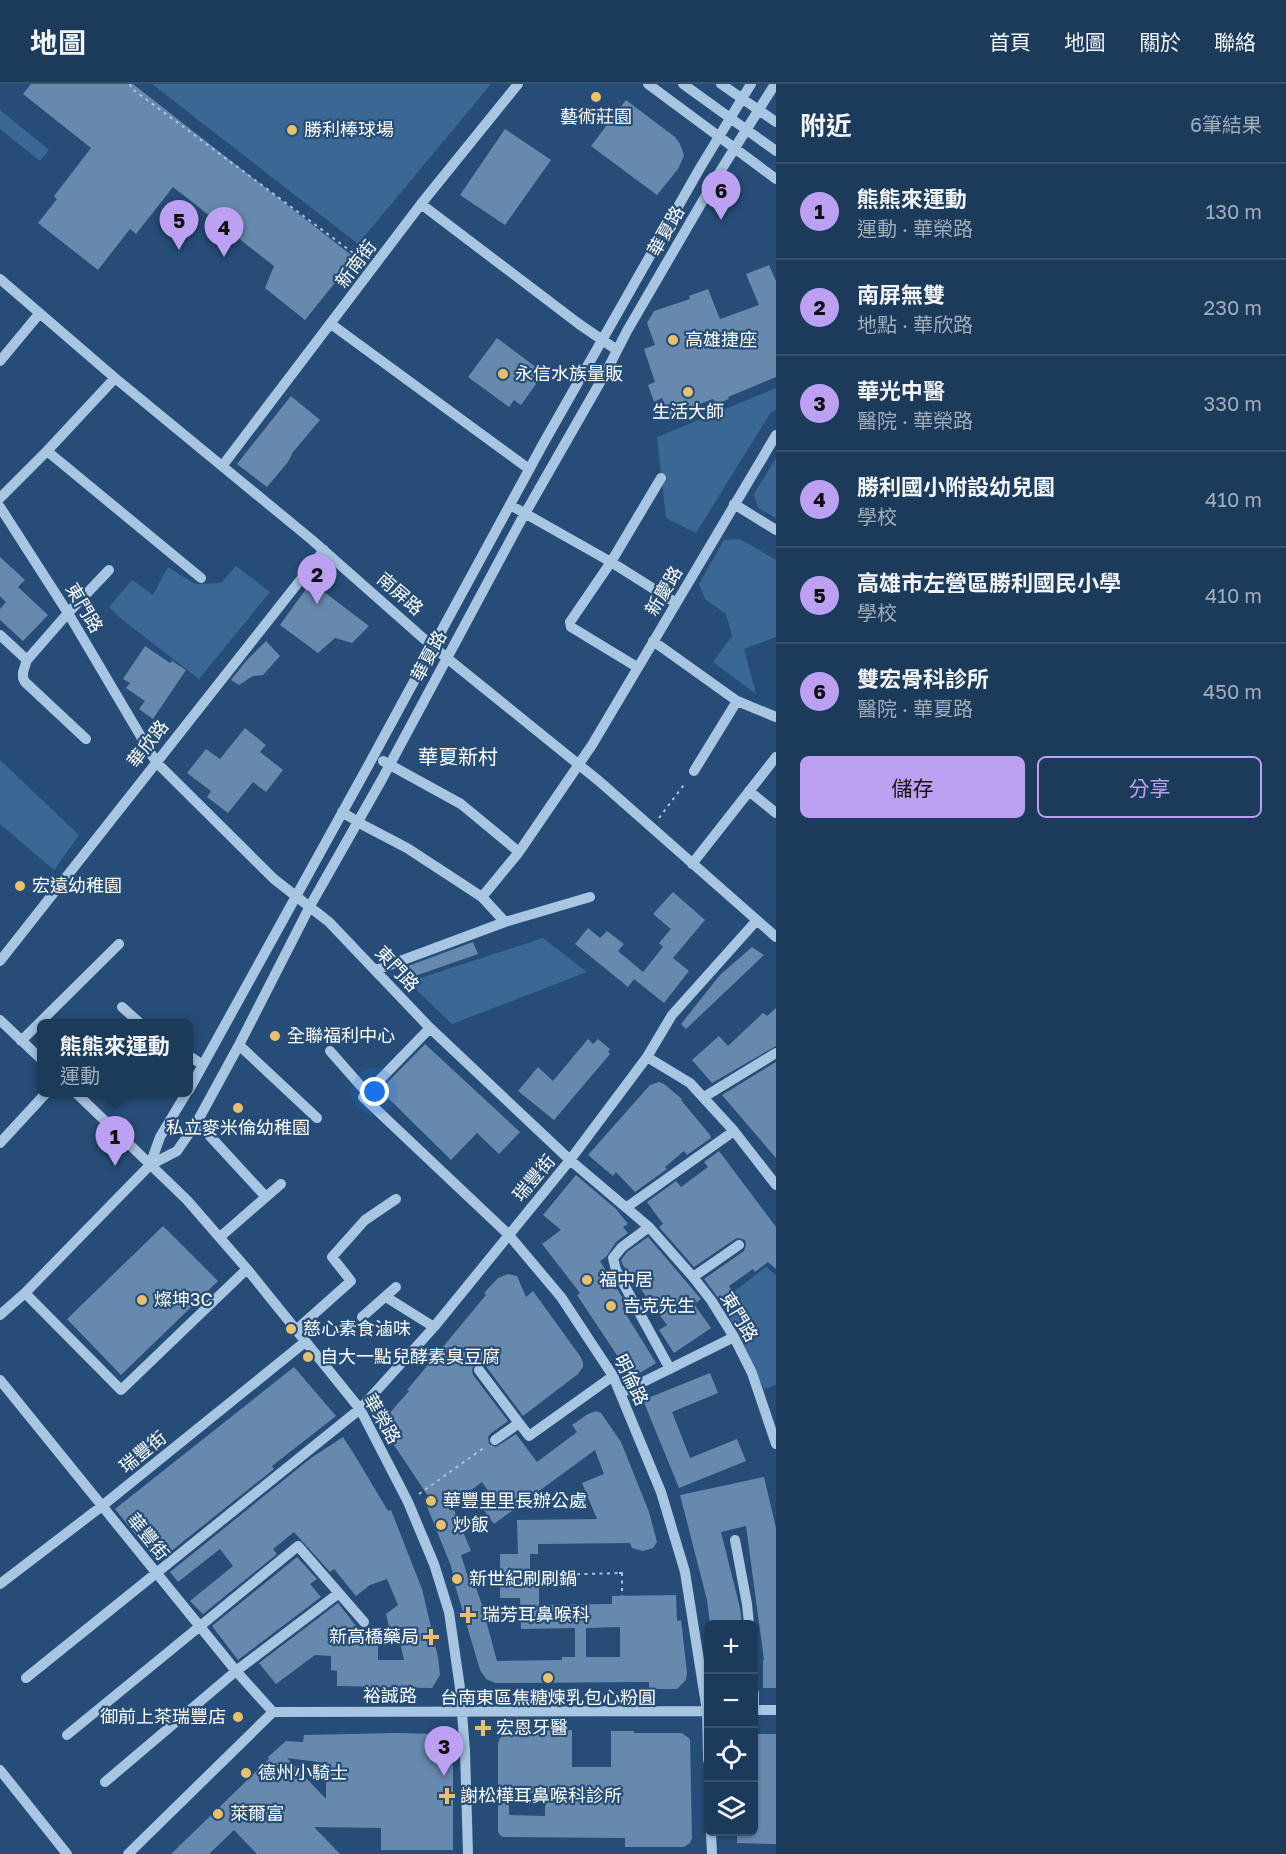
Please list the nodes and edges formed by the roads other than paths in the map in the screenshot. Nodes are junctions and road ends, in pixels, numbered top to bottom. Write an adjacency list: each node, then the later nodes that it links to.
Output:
1 (518, 84): 16 (street, 新南街)
2 (648, 84): 12 (street)
3 (683, 84): 9 (street)
4 (721, 84): 7 (street)
5 (751, 84): 7 (street, 華夏路)
6 (775, 84): 8 (street, 華夏路)
7 (742, 98): 8 (street); 9 (street, 華夏路)
8 (760, 110): 10 (street); 11 (street, 華夏路)
9 (731, 118): 11 (street); 12 (street, 華夏路)
10 (776, 122)
11 (747, 130): 13 (street, 華夏路); 14 (street)
12 (719, 137): 13 (street); 20 (street, 華夏路)
13 (735, 148): 15 (street); 21 (street, 華夏路)
14 (776, 151)
15 (776, 179)
16 (421, 204): 19 (street, 新南街); 20 (street)
17 (0, 279): 18 (street, 南屏路)
18 (39, 314): 22 (street); 23 (street, 南屏路)
19 (331, 324): 26 (street, 新南街); 27 (street)
20 (602, 341): 21 (street); 27 (street, 華夏路)
21 (617, 350): 33 (street, 華夏路)
22 (0, 361)
23 (115, 378): 25 (street); 26 (street, 南屏路)
24 (776, 435): 30 (street, 新慶路)
25 (47, 452): 29 (street); 38 (street)
26 (223, 465): 35 (street, 南屏路)
27 (529, 469): 31 (street, 華夏路)
28 (661, 478): 36 (street)
29 (0, 498)
30 (734, 504): 34 (street); 39 (street, 新慶路)
31 (510, 505): 33 (street); 43 (street, 華夏路)
32 (0, 507): 40 (street, 東門路)
33 (526, 513): 36 (street); 44 (street, 華夏路)
34 (776, 530)
35 (324, 550): 43 (street, 南屏路); 52 (street, 華欣路)
36 (611, 562): 39 (street); 46 (street)
37 (109, 570): 40 (street)
38 (201, 578)
39 (676, 603): 42 (street, 新慶路)
40 (68, 613): 45 (street); 52 (street, 東門路)
41 (0, 635): 45 (street)
42 (653, 641): 46 (street, 新慶路); 47 (street)
43 (432, 646): 44 (street, 南屏路); 50 (street, 華夏路)
44 (447, 657): 53 (street, 華夏路); 54 (street, 南屏路)
45 (27, 660): 49 (street)
46 (637, 667): 54 (street, 新慶路)
47 (737, 701): 48 (street); 55 (street)
48 (776, 717)
49 (86, 740)
50 (373, 757): 53 (street); 57 (street, 華夏路)
51 (776, 758): 56 (street)
52 (156, 762): 62 (street, 東門路); 70 (street, 華欣路)
53 (389, 764): 59 (street, 華夏路); 60 (street)
54 (579, 765): 60 (street, 新慶路); 61 (street, 南屏路)
55 (694, 771)
56 (749, 791): 58 (street); 61 (street)
57 (342, 812): 59 (street); 62 (street, 華夏路)
58 (776, 813)
59 (358, 822): 63 (street); 65 (street, 華夏路)
60 (519, 852): 63 (street, 新慶路)
61 (692, 864): 66 (street, 南屏路)
62 (297, 896): 65 (street, 東門路); 85 (street, 華夏路)
63 (482, 897): 67 (street)
64 (590, 897): 67 (street)
65 (310, 906): 71 (street, 東門路); 79 (street, 華夏路)
66 (757, 920): 68 (street, 南屏路); 83 (street, 瑞豐街)
67 (505, 922): 71 (street)
68 (776, 937)
69 (119, 944): 73 (street)
70 (0, 961)
71 (376, 970): 77 (street, 東門路)
72 (122, 1007): 74 (street)
73 (43, 1019)
74 (136, 1019)
75 (0, 1020): 78 (street)
76 (37, 1025): 78 (street)
77 (430, 1028): 87 (street); 96 (street, 東門路)
78 (21, 1041): 82 (street)
79 (239, 1045): 92 (street); 93 (street, 華夏路)
80 (330, 1051): 87 (street, 明倫路)
81 (776, 1053): 91 (street)
82 (37, 1055)
83 (647, 1057): 91 (street); 96 (street, 瑞豐街)
84 (193, 1059): 85 (street)
85 (203, 1065): 86 (street, 華夏路)
86 (193, 1082)
87 (365, 1095): 104 (street, 明倫路)
88 (42, 1097): 95 (street)
89 (80, 1097): 97 (street, 華榮路)
90 (184, 1097): 97 (street, 華夏路)
91 (704, 1097): 94 (street)
92 (317, 1118)
93 (197, 1122): 97 (street, 華夏路); 100 (street)
94 (734, 1131): 99 (street); 102 (street)
95 (0, 1143)
96 (570, 1160): 102 (street, 東門路); 104 (street, 瑞豐街)
97 (150, 1165): 105 (street, 華榮路); 110 (street)
98 (281, 1184): 100 (street)
99 (776, 1185)
100 (266, 1197): 105 (street)
101 (396, 1199): 115 (street)
102 (627, 1207): 103 (street, 東門路)
103 (649, 1227): 108 (street, 東門路); 118 (street)
104 (508, 1234): 114 (street, 瑞豐街); 120 (street, 明倫路)
105 (220, 1238): 107 (street, 華榮路)
106 (739, 1245): 108 (street)
107 (247, 1269): 110 (street); 115 (street, 華榮路)
108 (693, 1277): 116 (street, 東門路)
109 (396, 1287): 111 (street)
110 (25, 1293): 112 (street)
111 (386, 1297): 113 (street); 114 (street)
112 (0, 1315)
113 (362, 1317)
114 (434, 1327): 123 (street, 瑞豐街)
115 (296, 1330): 117 (street, 華榮路)
116 (734, 1337): 118 (street); 126 (street, 東門路)
117 (305, 1342): 123 (street, 華榮路); 127 (street, 瑞豐街)
118 (670, 1369): 122 (street)
119 (479, 1370): 124 (street)
120 (613, 1376): 122 (street, 明倫路); 124 (street)
121 (0, 1380): 127 (street, 華豐街)
122 (621, 1393): 137 (street, 明倫路)
123 (360, 1409): 129 (street, 瑞豐街); 142 (street, 華榮路)
124 (519, 1423): 125 (street)
125 (495, 1440)
126 (776, 1444)
127 (102, 1506): 129 (street, 華豐街); 130 (street, 瑞豐街)
128 (735, 1540): 132 (street)
129 (157, 1573): 134 (street, 華豐街); 136 (street, 瑞豐街)
130 (0, 1584)
131 (339, 1593): 133 (street); 134 (street); 135 (street)
132 (749, 1620)
133 (364, 1622)
134 (199, 1626): 135 (street, 華豐街); 143 (street)
135 (236, 1671): 141 (street, 華豐街); 145 (street)
136 (26, 1678)
137 (704, 1686)
138 (758, 1710): 139 (street)
139 (776, 1710)
140 (704, 1711): 142 (street, 裕誠路)
141 (273, 1712): 142 (street, 裕誠路); 148 (street)
142 (462, 1712): 149 (street, 華榮路)
143 (67, 1735)
144 (0, 1770): 147 (street)
145 (105, 1782)
146 (711, 1836): 150 (street)
147 (67, 1854)
148 (128, 1854)
149 (468, 1854)
150 (712, 1854)

